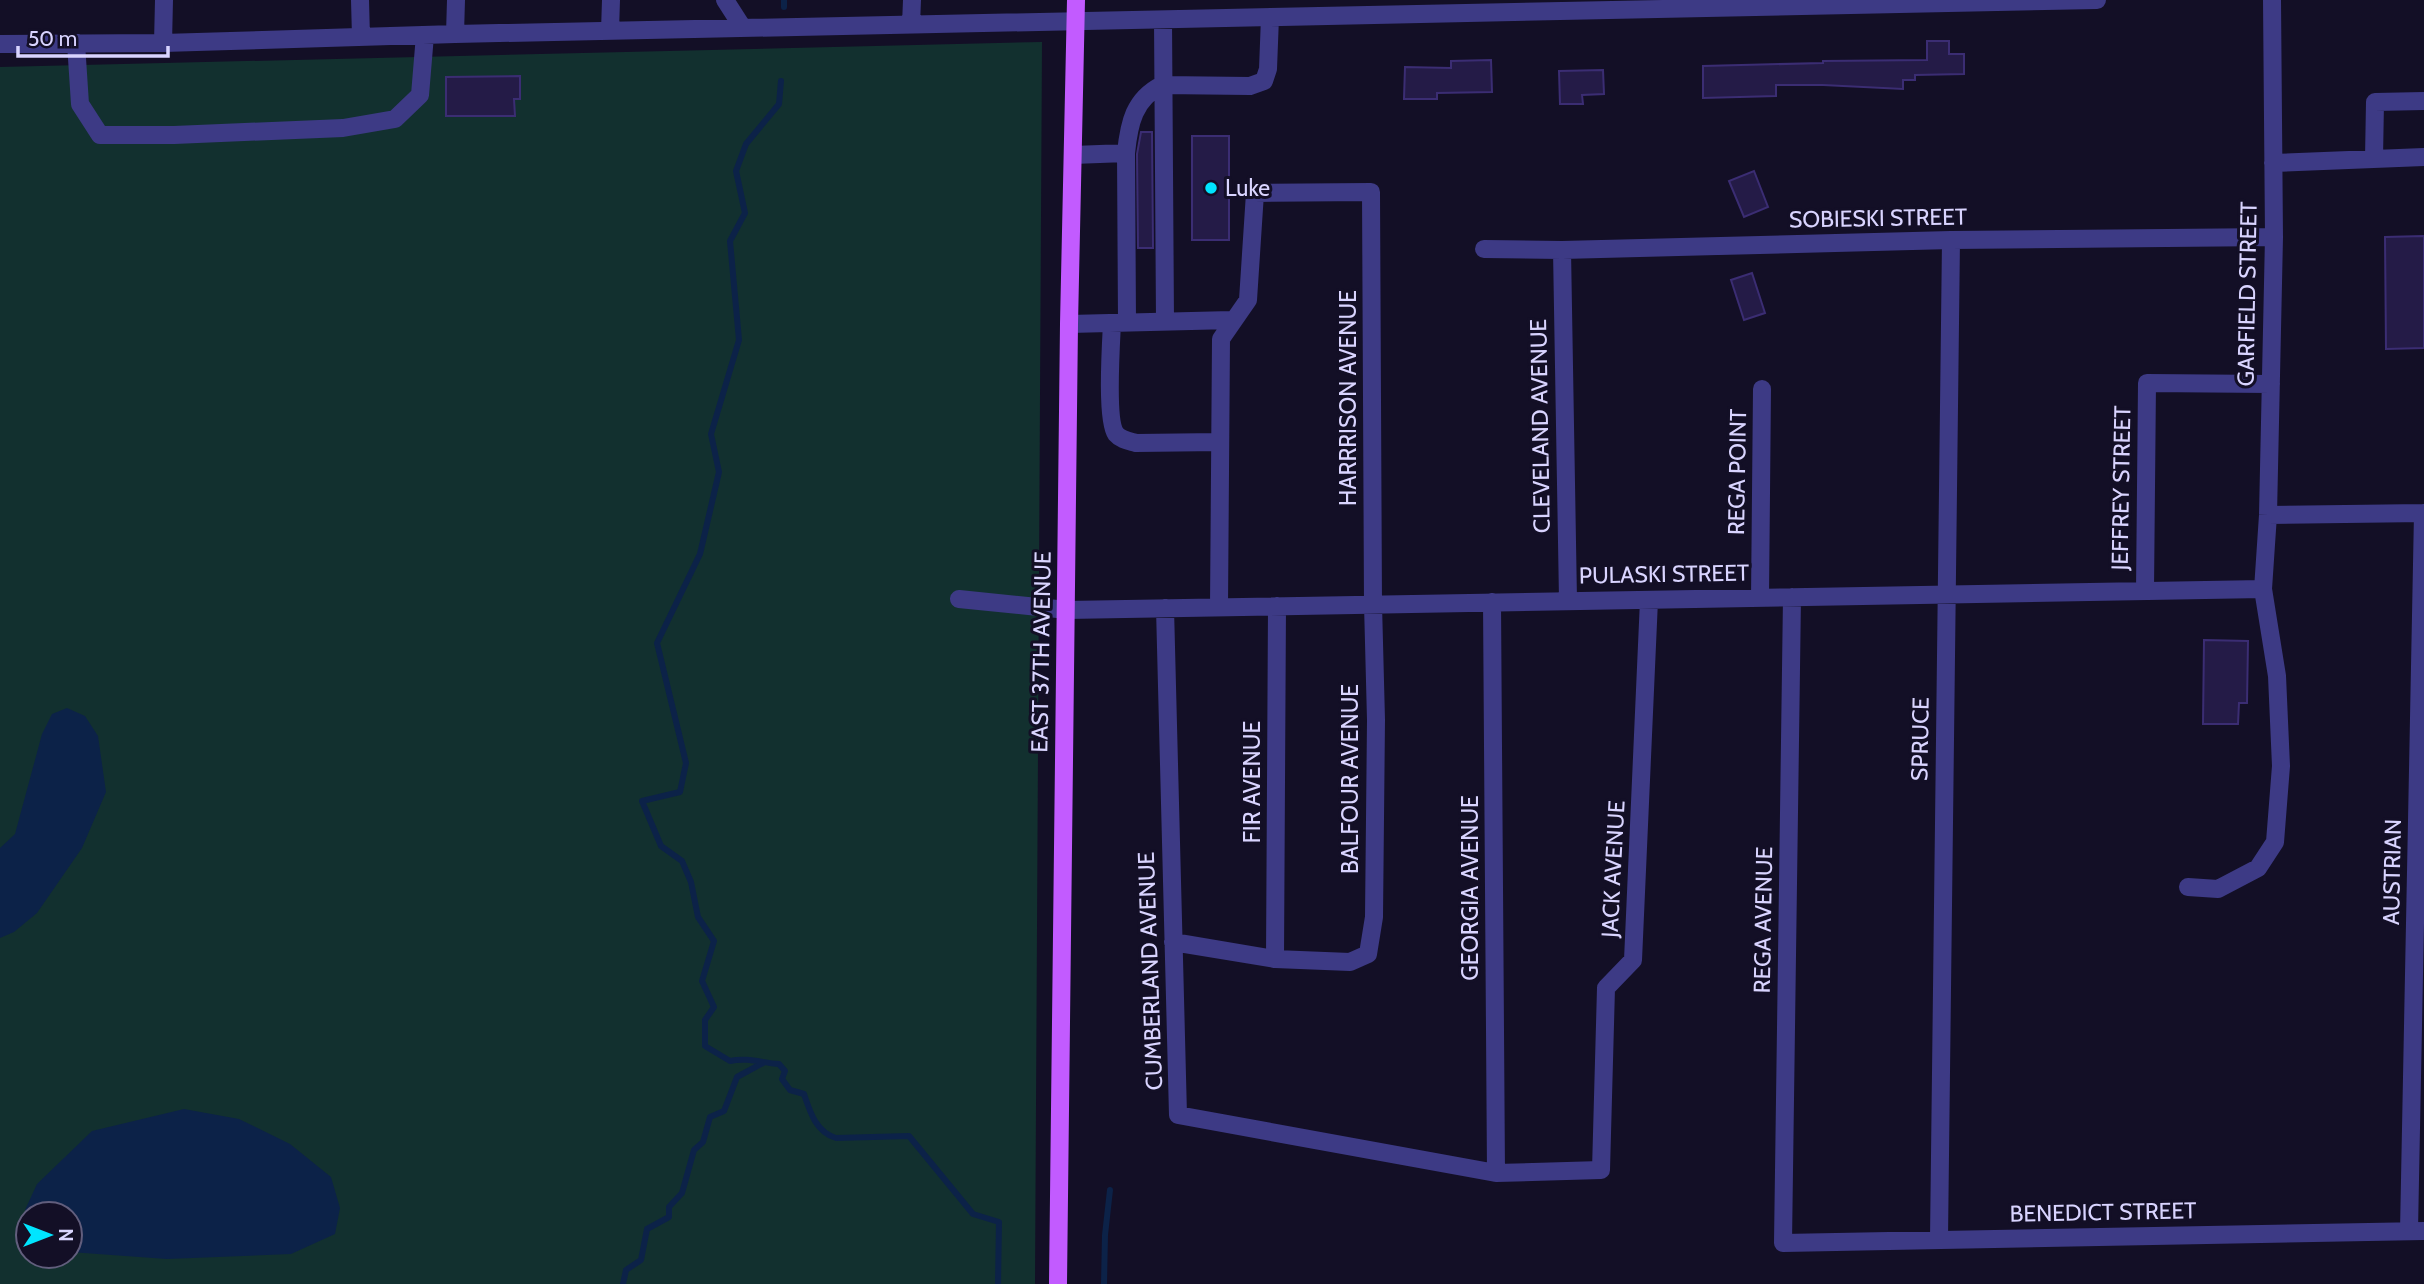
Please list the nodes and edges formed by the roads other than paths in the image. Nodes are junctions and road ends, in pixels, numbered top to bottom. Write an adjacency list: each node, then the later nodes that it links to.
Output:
1 (164, 0): 24 (street)
2 (360, 0): 22 (street)
3 (456, 0): 20 (street)
4 (611, 0): 19 (street)
5 (724, 0): 18 (street)
6 (912, 0): 17 (street)
7 (1076, 0): 16 (main road, EAST 37TH AVENUE)
8 (2097, 0): 10 (street)
9 (2272, 0): 32 (street, GARFIELD STREET)
10 (1983, 2): 11 (street)
11 (1678, 4): 12 (street)
12 (1382, 7): 14 (street)
13 (1223, 9): 14 (street); 15 (street)
14 (1270, 18): 26 (street)
15 (1163, 20): 16 (street); 26 (street)
16 (1076, 21): 17 (street); 29 (main road, EAST 37TH AVENUE)
17 (911, 24): 18 (street)
18 (743, 28): 19 (street)
19 (610, 31): 20 (street)
20 (455, 34): 21 (street)
21 (425, 35): 22 (street); 23 (street)
22 (361, 37): 24 (street)
23 (76, 43): 24 (street); 25 (street)
24 (163, 43)
25 (0, 44)
26 (1162, 85): 28 (street); 38 (street)
27 (2424, 101): 31 (street)
28 (1126, 153): 29 (street); 39 (street)
29 (1073, 155): 40 (main road, EAST 37TH AVENUE)
30 (2424, 157): 31 (street)
31 (2374, 158): 32 (street)
32 (2273, 163): 33 (street, GARFIELD STREET)
33 (2274, 237): 34 (street, SOBIESKI STREET); 41 (street, GARFIELD STREET)
34 (1951, 240): 36 (street, SOBIESKI STREET); 48 (street, SPRUCE)
35 (1484, 249): 36 (street, SOBIESKI STREET)
36 (1562, 250): 52 (street, CLEVELAND AVENUE)
37 (1232, 320): 38 (street); 43 (street); 55 (street, HARRRISON AVENUE)
38 (1165, 321): 39 (street)
39 (1119, 323): 40 (street); 43 (street)
40 (1069, 324): 59 (main road, EAST 37TH AVENUE)
41 (2271, 384): 45 (street, GARFIELD STREET); 47 (street, JEFFREY STREET)
42 (1762, 389): 50 (street, REGA POINT)
43 (1220, 442): 57 (street)
44 (2423, 513): 45 (street); 65 (street, AUSTRIAN)
45 (2268, 516): 46 (street, GARFIELD STREET)
46 (2263, 589): 47 (street, PULASKI STREET); 60 (street, GARFIELD STREET)
47 (2145, 591): 48 (street, PULASKI STREET)
48 (1946, 595): 49 (street, PULASKI STREET); 66 (street, SPRUCE)
49 (1792, 597): 50 (street, PULASKI STREET); 67 (street, REGA AVENUE)
50 (1760, 598): 53 (street, PULASKI STREET)
51 (958, 599): 59 (street, PULASKI STREET)
52 (1568, 600): 53 (street, PULASKI STREET); 54 (street, PULASKI STREET)
53 (1649, 600): 63 (street, JACK AVENUE)
54 (1492, 602): 55 (street, PULASKI STREET); 64 (street, GEORGIA AVENUE)
55 (1373, 604): 56 (street, PULASKI STREET); 62 (street, BALFOUR AVENUE)
56 (1277, 606): 57 (street, PULASKI STREET); 62 (street, FIR AVENUE)
57 (1219, 607): 58 (street, PULASKI STREET)
58 (1165, 608): 59 (street, PULASKI STREET); 61 (street, CUMBERLAND AVENUE)
59 (1067, 610): 68 (main road, EAST 37TH AVENUE)
60 (2188, 887)
61 (1173, 942): 62 (street); 64 (street, CUMBERLAND AVENUE)
62 (1275, 959)
63 (1601, 1170): 64 (street, CUMBERLAND AVENUE)
64 (1496, 1173)
65 (2417, 1231): 66 (street, BENEDICT STREET)
66 (1939, 1239): 67 (street, BENEDICT STREET)
67 (1783, 1243)
68 (1058, 1284)

